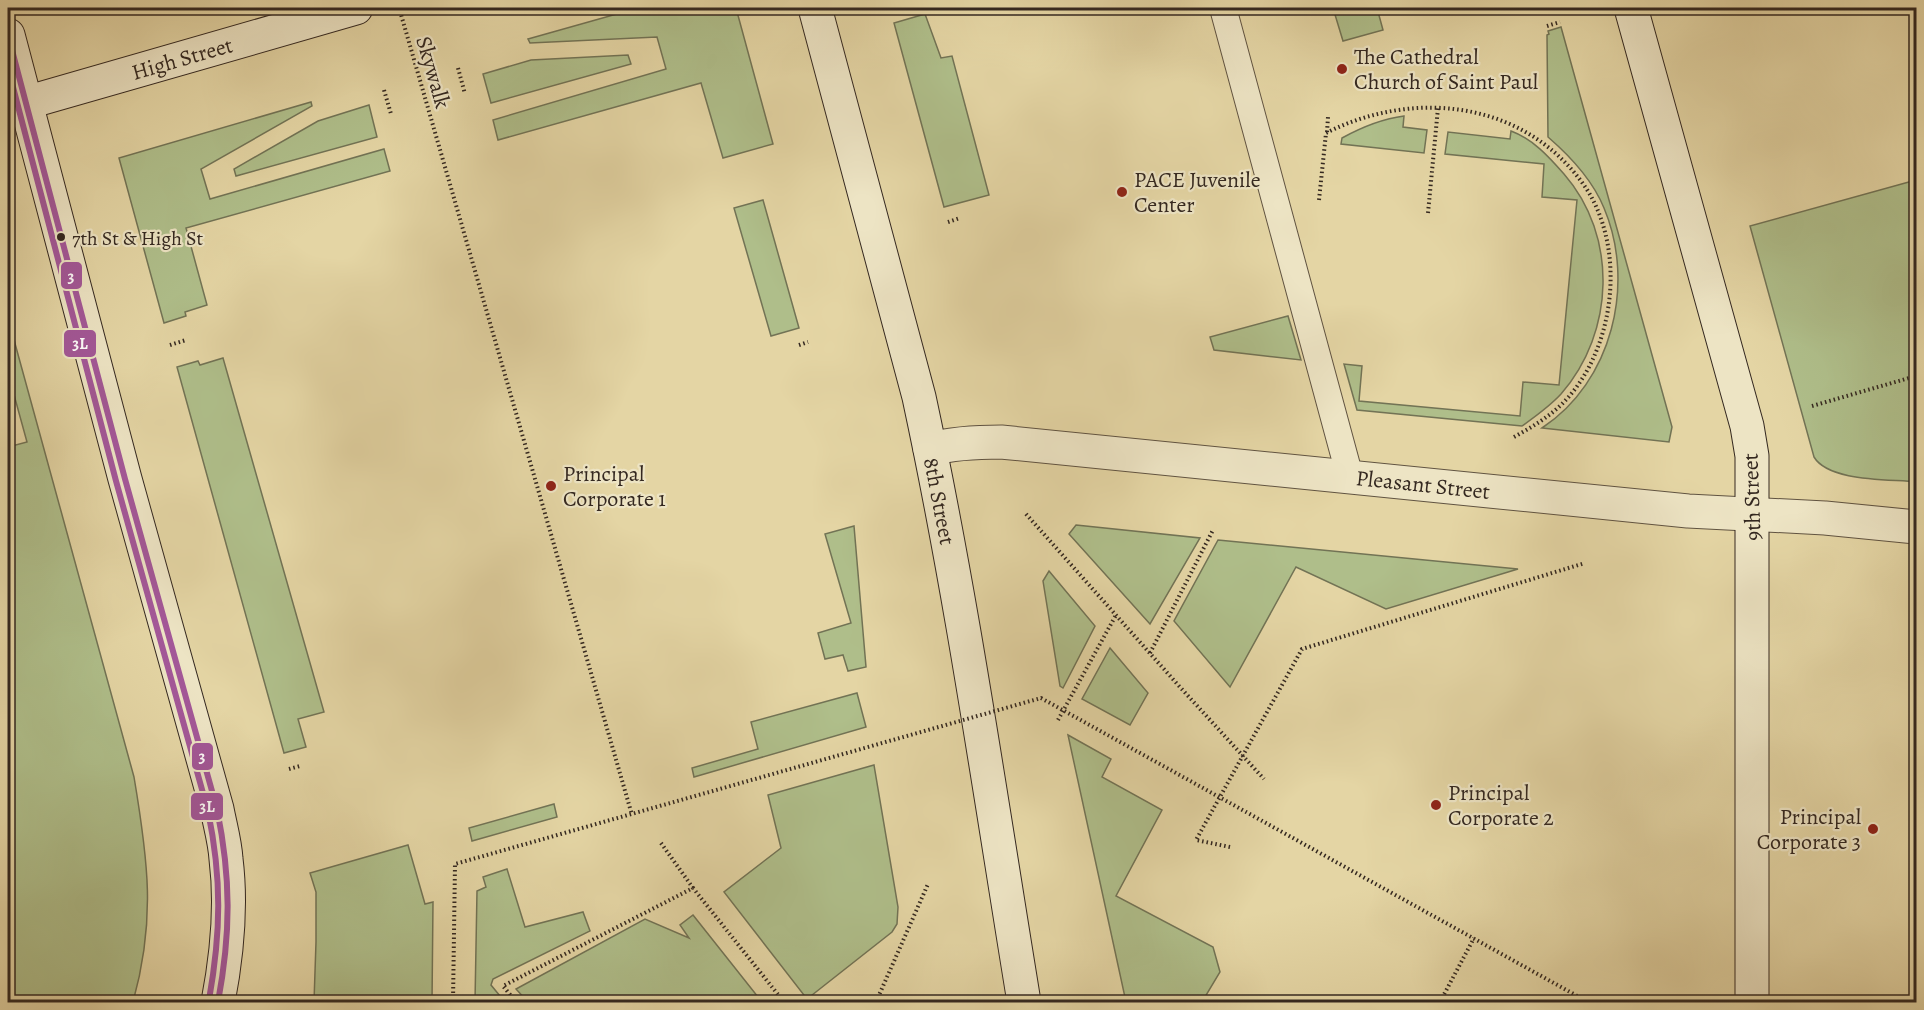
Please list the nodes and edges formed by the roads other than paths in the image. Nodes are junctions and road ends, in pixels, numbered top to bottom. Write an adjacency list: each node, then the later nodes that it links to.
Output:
1 (356, 8): 6 (main road, High Street)
2 (815, 8): 7 (main road, 8th Street)
3 (1223, 8): 8 (lane)
4 (1631, 8): 9 (main road, 9th Street)
5 (8, 36): 6 (main road)
6 (16, 105): 11 (main road)
7 (930, 449): 8 (main road, Pleasant Street); 12 (main road, 8th Street)
8 (1350, 477): 9 (main road, Pleasant Street)
9 (1753, 515): 10 (main road, Pleasant Street); 13 (main road, 9th Street)
10 (1917, 527)
11 (218, 1002)
12 (1024, 1002)
13 (1752, 1002)

